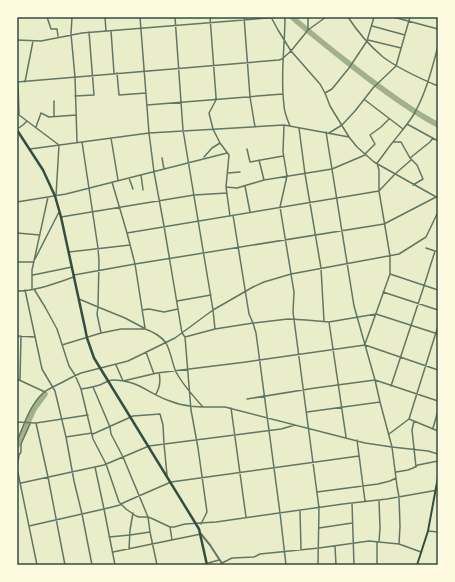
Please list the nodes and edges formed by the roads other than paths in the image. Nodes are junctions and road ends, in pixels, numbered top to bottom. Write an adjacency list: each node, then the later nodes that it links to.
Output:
1 (47, 17): 30 (street)
2 (72, 17): 28 (street)
3 (105, 17): 25 (street)
4 (140, 17): 22 (street)
5 (175, 17): 20 (street)
6 (210, 17): 19 (street)
7 (244, 17): 17 (street)
8 (271, 17): 9 (street); 17 (street); 34 (street)
9 (280, 17)
10 (285, 17): 34 (street)
11 (308, 17): 24 (street)
12 (326, 17): 24 (street)
13 (348, 17): 32 (street)
14 (374, 17): 21 (street)
15 (393, 17): 18 (street)
16 (410, 17): 18 (street)
17 (244, 20): 19 (street); 40 (street)
18 (408, 21): 23 (street); 29 (street)
19 (210, 23): 20 (street); 41 (street)
20 (175, 25): 22 (street); 43 (street)
21 (371, 26): 29 (street); 32 (street)
22 (141, 28): 26 (street); 44 (street)
23 (438, 29)
24 (308, 30): 37 (street)
25 (106, 31): 26 (street); 27 (street)
26 (111, 31): 46 (street)
27 (89, 32): 28 (street); 47 (street)
28 (71, 34): 30 (street); 48 (street)
29 (405, 35): 36 (street)
30 (59, 37): 33 (street)
31 (17, 40): 33 (street)
32 (367, 40): 36 (street); 42 (street); 54 (street)
33 (33, 41): 50 (street)
34 (285, 41): 37 (street); 39 (street)
35 (438, 46): 38 (street)
36 (401, 48): 42 (street)
37 (291, 51): 39 (street); 54 (street)
38 (437, 55): 51 (street)
39 (282, 59): 40 (street); 55 (street)
40 (248, 62): 41 (street); 57 (street)
41 (214, 65): 43 (street); 59 (street)
42 (396, 66): 51 (street); 58 (street)
43 (179, 68): 44 (street); 61 (street)
44 (144, 71): 45 (street); 53 (street)
45 (117, 73): 46 (street); 53 (street)
46 (114, 74): 47 (street)
47 (92, 75): 48 (street); 56 (street)
48 (75, 77): 50 (street); 56 (street)
49 (18, 82): 50 (street); 66 (street)
50 (25, 82)
51 (428, 82): 52 (street); 68 (street)
52 (438, 86)
53 (146, 93): 62 (street)
54 (325, 93): 67 (street)
55 (283, 94): 57 (street); 70 (street)
56 (76, 96): 63 (street)
57 (250, 97): 59 (street); 72 (street)
58 (365, 99): 65 (street); 67 (street)
59 (216, 100): 61 (street); 74 (street)
60 (54, 101): 64 (street)
61 (182, 102): 62 (street); 77 (street)
62 (147, 105): 79 (street)
63 (76, 115): 64 (street); 85 (street)
64 (54, 116): 71 (street)
65 (389, 119): 75 (street); 93 (street)
66 (27, 121): 71 (street); 76 (street)
67 (342, 124): 80 (street); 81 (street)
68 (407, 124): 75 (street); 83 (street)
69 (284, 125): 70 (street); 72 (street); 94 (street)
70 (290, 126): 73 (street)
71 (36, 127): 89 (street)
72 (255, 127): 74 (street)
73 (299, 128): 78 (street); 106 (street)
74 (213, 129): 77 (street); 88 (street)
75 (403, 129): 87 (street)
76 (17, 130): 90 (main road)
77 (183, 130): 79 (street); 99 (street)
78 (326, 132): 80 (street); 102 (street)
79 (149, 133): 82 (street); 103 (street)
80 (329, 133): 81 (street)
81 (349, 137): 93 (street)
82 (111, 138): 86 (street); 111 (street)
83 (433, 138): 84 (street); 97 (street)
84 (438, 141)
85 (77, 142): 86 (street); 89 (street)
86 (82, 142): 117 (street)
87 (393, 142): 97 (street); 100 (street)
88 (220, 143): 92 (street); 96 (street)
89 (59, 145): 90 (street); 123 (street)
90 (30, 149): 123 (main road)
91 (247, 149): 98 (street)
92 (227, 153): 96 (street); 105 (street)
93 (365, 154): 100 (street); 102 (street)
94 (283, 156): 98 (street); 109 (street)
95 (162, 158): 101 (street)
96 (203, 159): 99 (street)
97 (411, 159): 107 (street); 114 (street)
98 (259, 160): 112 (street)
99 (189, 162): 101 (street); 122 (street)
100 (377, 163): 107 (street); 120 (street)
101 (164, 169): 103 (street)
102 (332, 169): 106 (street); 126 (street)
103 (154, 172): 108 (street); 127 (street)
104 (240, 172): 105 (street)
105 (228, 173): 116 (street)
106 (305, 174): 109 (street); 129 (street)
107 (394, 174): 114 (street); 120 (street)
108 (141, 175): 110 (street); 119 (street)
109 (287, 176): 112 (street); 130 (street)
110 (130, 178): 111 (street); 118 (street)
111 (118, 180): 113 (street)
112 (264, 180): 115 (street)
113 (112, 182): 117 (street); 131 (street)
114 (413, 185): 125 (street)
115 (245, 186): 116 (street); 134 (street)
116 (226, 187): 121 (street)
117 (89, 188): 123 (street); 133 (street)
118 (133, 189)
119 (143, 190)
120 (379, 191): 126 (street); 140 (street)
121 (227, 193): 122 (street); 137 (street)
122 (194, 195): 127 (street); 139 (street)
123 (56, 196): 124 (street); 132 (main road)
124 (48, 197): 128 (street); 145 (street)
125 (438, 197): 140 (street)
126 (336, 198): 129 (street); 142 (street)
127 (160, 201): 131 (street); 141 (street)
128 (17, 202)
129 (310, 202): 130 (street); 146 (street)
130 (280, 207): 134 (street); 147 (street)
131 (119, 208): 133 (street); 144 (street)
132 (60, 211): 138 (main road); 159 (street)
133 (93, 211): 138 (street); 149 (street)
134 (250, 212): 136 (street)
135 (438, 212): 156 (street)
136 (233, 215): 137 (street); 150 (street)
137 (230, 216): 139 (street)
138 (61, 217): 153 (main road)
139 (198, 221): 141 (street); 155 (street)
140 (384, 224): 142 (street); 156 (street)
141 (164, 226): 144 (street); 157 (street)
142 (342, 230): 146 (street); 161 (street)
143 (17, 233): 145 (street)
144 (127, 233): 148 (street)
145 (40, 235): 159 (street)
146 (315, 235): 147 (street); 163 (street)
147 (285, 240): 150 (street); 165 (street)
148 (130, 245): 149 (street); 160 (street)
149 (98, 248): 153 (street); 164 (street)
150 (238, 248): 155 (street); 174 (street)
151 (426, 248): 152 (street)
152 (435, 251): 154 (street); 169 (street)
153 (69, 252): 162 (main road)
154 (438, 252)
155 (204, 253): 157 (street); 176 (street)
156 (390, 256): 161 (street); 166 (street)
157 (170, 259): 160 (street); 178 (street)
158 (17, 262): 159 (street)
159 (34, 262): 167 (street)
160 (135, 264): 164 (street); 182 (street)
161 (347, 264): 163 (street); 186 (street)
162 (72, 267): 167 (street); 168 (main road)
163 (321, 268): 165 (street); 188 (street)
164 (99, 270): 168 (street); 180 (street)
165 (291, 274): 174 (street); 187 (street)
166 (390, 274): 169 (street); 175 (street)
167 (32, 276): 170 (street)
168 (74, 276): 170 (street); 177 (main road)
169 (424, 286): 172 (street); 179 (street)
170 (33, 289): 171 (street); 204 (street)
171 (24, 290): 173 (street); 200 (street)
172 (438, 290)
173 (17, 291)
174 (245, 291): 183 (street); 190 (street)
175 (383, 292): 179 (street); 185 (street)
176 (211, 295): 178 (street); 183 (street)
177 (79, 299): 180 (street); 202 (main road)
178 (177, 301): 181 (street)
179 (418, 304): 184 (street); 191 (street)
180 (98, 307): 193 (street); 195 (street)
181 (178, 309): 182 (street); 196 (street)
182 (142, 310): 193 (street)
183 (213, 310): 194 (street); 196 (street)
184 (438, 310)
185 (376, 314): 186 (street); 191 (street); 205 (street)
186 (357, 317): 189 (street); 205 (street)
187 (294, 319): 188 (street); 190 (street); 208 (street)
188 (324, 321): 189 (street)
189 (329, 322): 206 (street)
190 (253, 323): 194 (street); 210 (street)
191 (411, 325): 197 (street); 209 (street)
192 (438, 326): 197 (street)
193 (146, 328): 195 (street); 203 (street)
194 (215, 329): 201 (street)
195 (101, 333): 202 (street)
196 (182, 333): 201 (street); 203 (street)
197 (437, 334): 212 (street)
198 (17, 336): 199 (street)
199 (22, 336): 200 (street); 220 (street)
200 (35, 337): 226 (street)
201 (185, 337): 214 (street)
202 (87, 338): 204 (street); 213 (main road)
203 (165, 342): 207 (street); 216 (street)
204 (62, 345): 219 (street)
205 (365, 345): 206 (street); 209 (street); 221 (street)
206 (333, 350): 208 (street); 224 (street)
207 (146, 352): 211 (street); 218 (street)
208 (299, 354): 210 (street); 229 (street)
209 (401, 357): 212 (street); 225 (street)
210 (259, 360): 214 (street); 234 (street)
211 (115, 364): 213 (street); 223 (street)
212 (425, 366): 215 (street); 232 (street)
213 (99, 367): 219 (street); 222 (main road)
214 (187, 370): 216 (street); 230 (street)
215 (438, 370)
216 (176, 371): 217 (street); 230 (street)
217 (159, 373): 218 (street); 233 (street)
218 (154, 374): 223 (street)
219 (75, 375): 226 (street); 228 (street)
220 (18, 380): 231 (street)
221 (375, 380): 224 (street); 225 (street); 237 (street)
222 (108, 381): 223 (street); 227 (street); 245 (main road)
223 (123, 381): 233 (street)
224 (338, 385): 229 (street); 240 (street)
225 (391, 386): 232 (street)
226 (54, 387): 231 (street); 248 (street)
227 (92, 387): 228 (street); 255 (street)
228 (81, 389): 244 (street)
229 (304, 390): 234 (street); 243 (street)
230 (189, 391): 238 (street); 239 (street)
231 (45, 392): 251 (street)
232 (416, 394): 236 (street); 247 (street)
233 (156, 395): 238 (street)
234 (264, 396): 235 (street); 246 (street)
235 (247, 399)
236 (438, 401)
237 (380, 402): 240 (street); 261 (street)
238 (191, 406): 239 (street); 265 (street)
239 (203, 407): 241 (street)
240 (342, 407): 243 (street); 264 (street)
241 (231, 408): 246 (street); 262 (street)
242 (438, 411): 257 (street)
243 (306, 412): 256 (street)
244 (88, 415): 248 (street); 260 (street)
245 (131, 418): 255 (street); 268 (street); 269 (main road)
246 (268, 418): 254 (street); 258 (street)
247 (409, 418): 249 (street); 261 (street)
248 (62, 419): 253 (street); 263 (street)
249 (414, 421): 257 (street); 271 (street)
250 (17, 422): 251 (street)
251 (24, 423): 252 (street); 267 (street)
252 (29, 423): 253 (street); 273 (street)
253 (36, 423): 287 (street)
254 (296, 425): 256 (street); 258 (street)
255 (110, 426): 260 (street); 275 (street)
256 (309, 428): 264 (street); 277 (street)
257 (433, 429): 259 (street)
258 (269, 430): 262 (street); 281 (street)
259 (438, 431)
260 (92, 433): 263 (street); 278 (street)
261 (389, 434): 270 (street)
262 (234, 435): 265 (street); 283 (street)
263 (66, 437): 282 (street)
264 (346, 437): 266 (street)
265 (196, 440): 268 (street); 288 (street)
266 (357, 440): 270 (street); 274 (street)
267 (17, 441)
268 (164, 444): 269 (street); 285 (street)
269 (149, 446): 275 (street); 285 (main road)
270 (392, 447): 271 (street); 284 (street)
271 (414, 449): 272 (street); 280 (street)
272 (438, 454)
273 (18, 455): 291 (street)
274 (359, 456): 277 (street); 292 (street)
275 (123, 457): 278 (street); 295 (street)
276 (438, 461): 280 (street)
277 (314, 463): 281 (street); 294 (street)
278 (106, 464): 279 (street); 300 (street)
279 (95, 467): 282 (street); 302 (street)
280 (416, 467): 284 (street)
281 (274, 468): 283 (street); 305 (street)
282 (72, 472): 287 (street); 306 (street)
283 (240, 473): 288 (street); 308 (street)
284 (395, 473): 289 (street)
285 (167, 475): 290 (main road)
286 (438, 476): 293 (main road)
287 (48, 477): 291 (street); 309 (street)
288 (202, 478): 290 (street); 312 (street)
289 (396, 478): 292 (street); 296 (street)
290 (171, 482): 295 (street); 311 (main road)
291 (21, 483): 313 (street)
292 (363, 485): 294 (street); 298 (street)
293 (437, 491): 296 (street); 316 (main road)
294 (317, 492): 301 (street)
295 (139, 496): 300 (street); 307 (street)
296 (399, 497): 297 (street); 326 (street)
297 (379, 500): 298 (street); 323 (street)
298 (366, 501): 299 (street)
299 (352, 503): 301 (street); 310 (street)
300 (121, 504): 302 (street); 304 (street)
301 (319, 508): 303 (street); 315 (street)
302 (104, 509): 306 (street); 321 (street)
303 (300, 510): 305 (street); 330 (street)
304 (133, 513): 307 (street); 320 (street)
305 (280, 513): 308 (street); 332 (street)
306 (82, 514): 309 (street); 339 (street)
307 (148, 517): 314 (street); 317 (street)
308 (246, 518): 312 (street)
309 (56, 520): 313 (street); 338 (street)
310 (352, 523): 315 (street); 324 (street)
311 (196, 524): 312 (street); 314 (street); 319 (main road)
312 (201, 524)
313 (29, 526): 337 (street)
314 (170, 527): 322 (street)
315 (319, 528): 328 (street)
316 (428, 531): 318 (street); 333 (main road)
317 (150, 532): 320 (street); 325 (street)
318 (438, 532)
319 (201, 534): 322 (street); 334 (street); 335 (main road)
320 (130, 536): 321 (street); 329 (street)
321 (109, 537): 331 (street)
322 (172, 540): 325 (street)
323 (378, 542): 324 (street); 326 (street); 347 (street)
324 (354, 543): 327 (street); 346 (street)
325 (153, 544): 329 (street); 341 (street)
326 (399, 544): 333 (street)
327 (335, 546): 328 (street); 345 (street)
328 (319, 548): 330 (street); 344 (street)
329 (129, 549): 331 (street)
330 (301, 550): 332 (street)
331 (112, 552): 340 (street)
332 (284, 552): 336 (street); 343 (street)
333 (421, 552): 348 (main road)
334 (219, 560): 335 (street); 336 (street)
335 (207, 564): 342 (street)
336 (222, 564)
337 (37, 565)
338 (65, 565)
339 (92, 565)
340 (115, 565)
341 (157, 565)
342 (201, 565)
343 (286, 565)
344 (318, 565)
345 (336, 565)
346 (354, 565)
347 (377, 565)
348 (417, 565)

